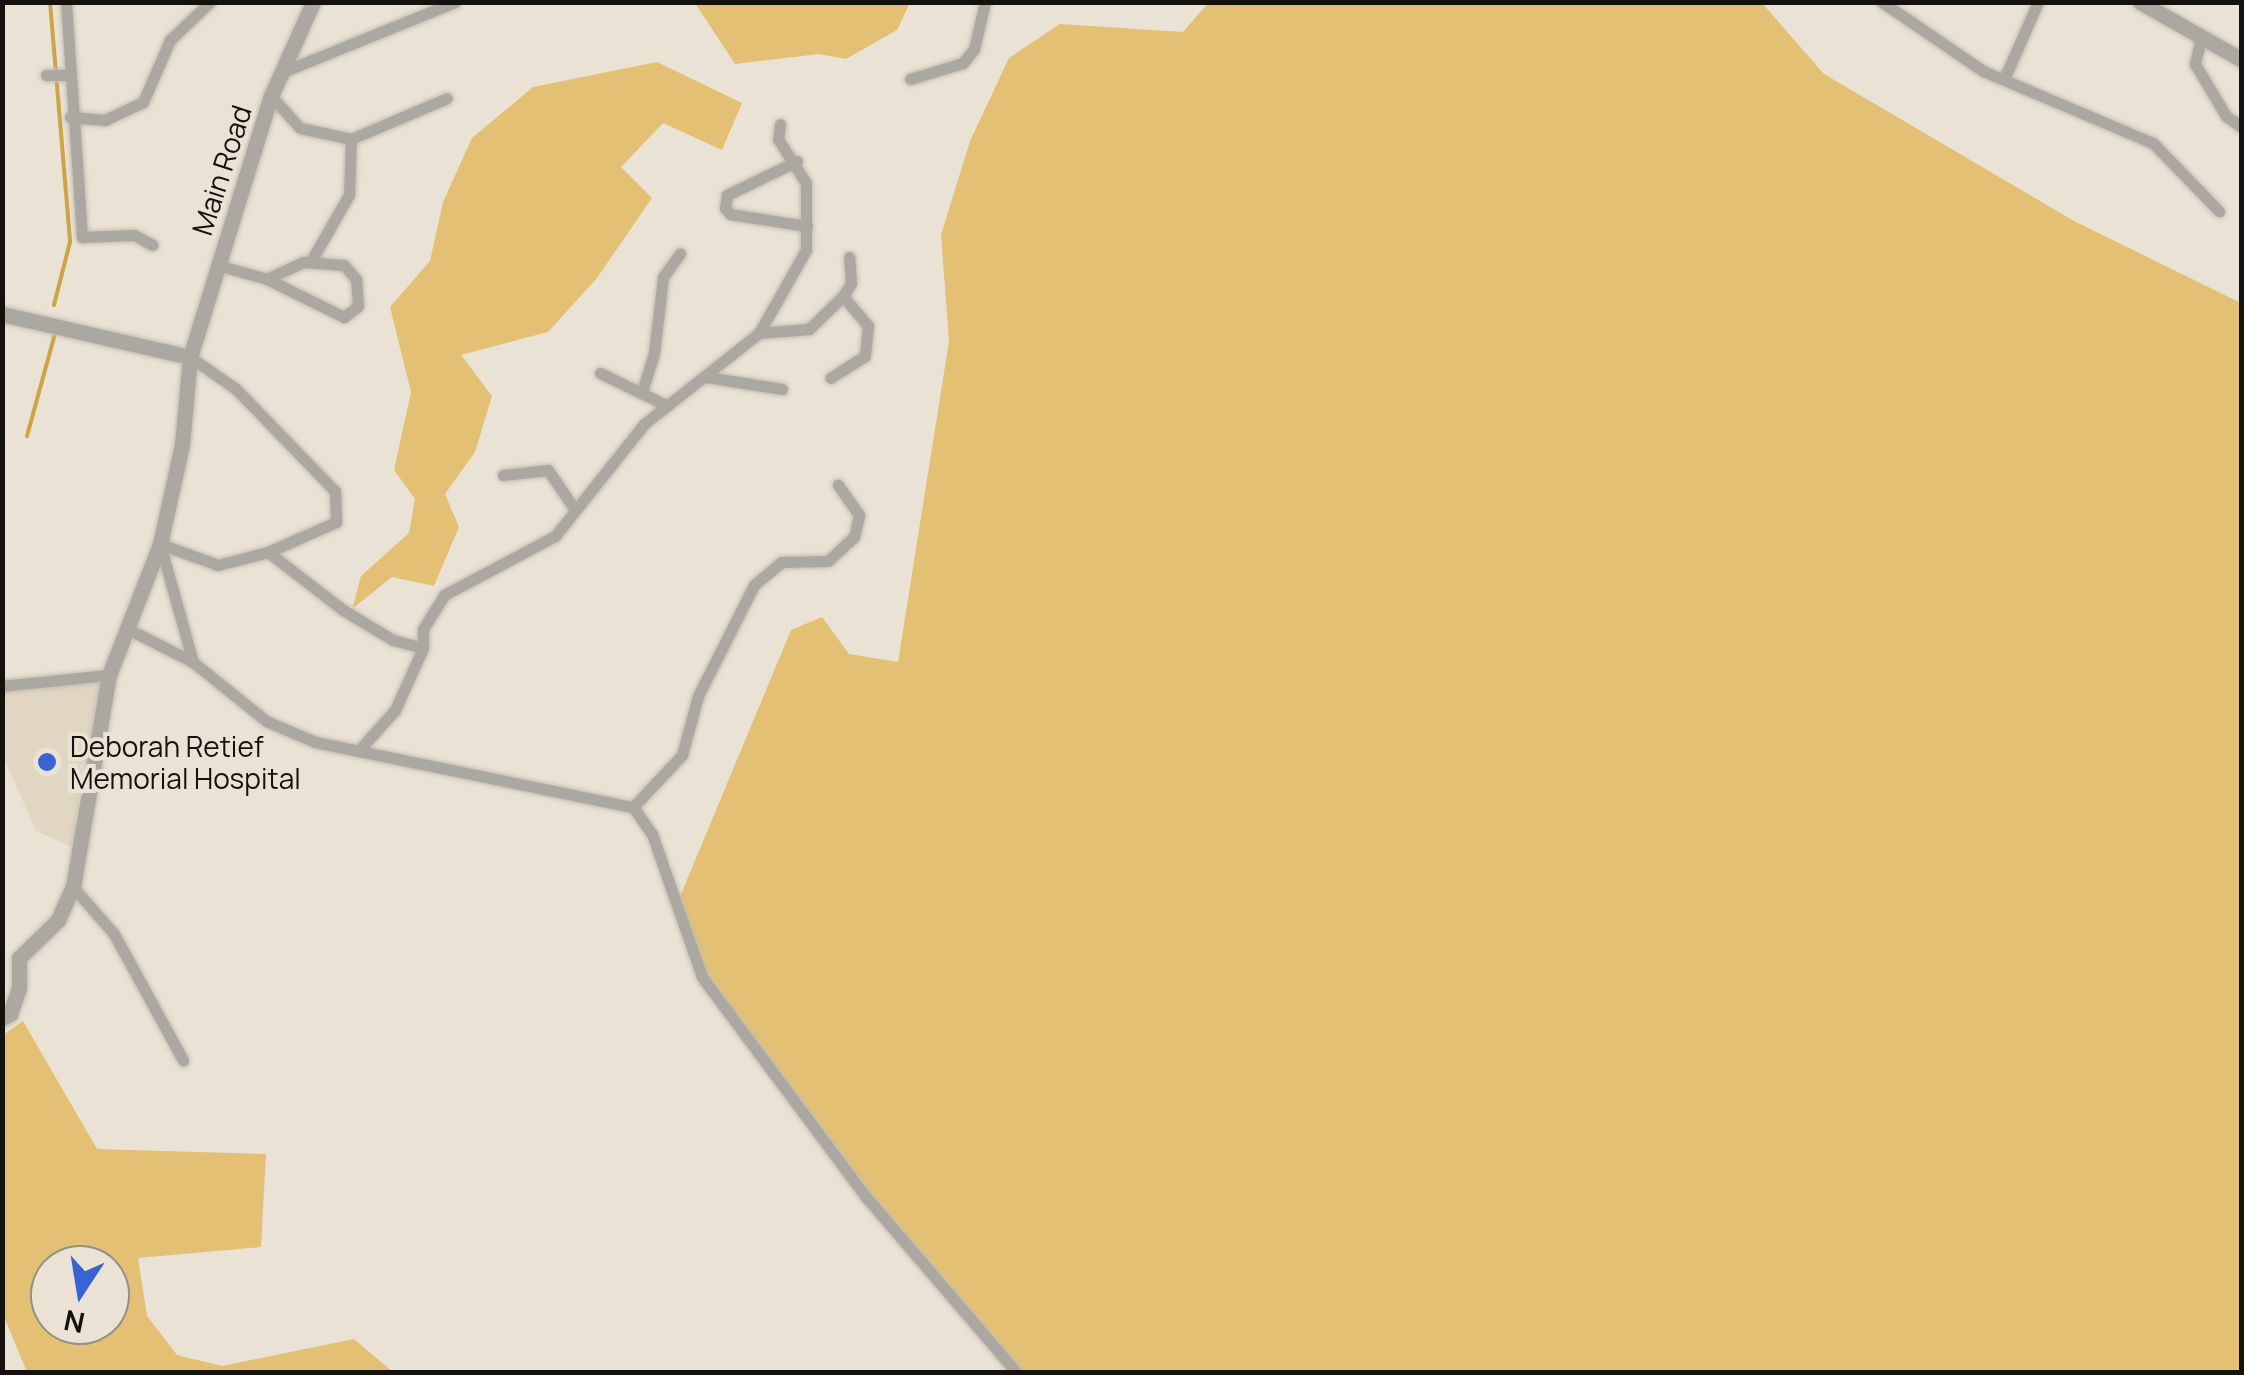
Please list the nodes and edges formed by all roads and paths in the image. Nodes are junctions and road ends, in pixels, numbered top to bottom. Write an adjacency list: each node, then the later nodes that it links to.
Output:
1 (66, 2): 13 (street)
2 (210, 2): 18 (street)
3 (313, 2): 11 (street, Main Road)
4 (455, 2): 11 (street)
5 (985, 2): 15 (street)
6 (1882, 2): 14 (street)
7 (2038, 2): 14 (street)
8 (2140, 2): 9 (street)
9 (2200, 42): 10 (street); 20 (street)
10 (2242, 60)
11 (280, 73): 16 (street, Main Road)
12 (46, 75): 13 (street)
13 (64, 75): 18 (street)
14 (2005, 77): 23 (street)
15 (910, 79)
16 (271, 96): 21 (street); 29 (street, Main Road)
17 (447, 98): 21 (street)
18 (70, 117): 25 (street)
19 (780, 124): 22 (street)
20 (2242, 127)
21 (351, 140): 28 (street)
22 (798, 161): 24 (street); 24 (street)
23 (2219, 211)
24 (807, 226): 33 (street)
25 (153, 245)
26 (680, 254): 39 (street)
27 (849, 257): 31 (street)
28 (311, 262): 30 (street); 30 (street)
29 (217, 265): 30 (street); 34 (street, Main Road)
30 (267, 279)
31 (843, 296): 33 (street); 37 (street)
32 (2, 314): 34 (street)
33 (758, 332): 36 (street)
34 (190, 357): 44 (street, Main Road); 45 (street)
35 (600, 373): 39 (street)
36 (706, 378): 38 (street); 40 (street)
37 (830, 378)
38 (782, 390)
39 (642, 392): 40 (street)
40 (666, 404): 43 (street)
41 (503, 475): 43 (street)
42 (838, 485): 52 (street)
43 (575, 510): 47 (street)
44 (160, 544): 45 (street); 46 (street, Main Road); 48 (street)
45 (268, 552): 47 (street)
46 (126, 628): 48 (street); 49 (street, Main Road)
47 (423, 648): 51 (street)
48 (193, 662): 51 (street)
49 (109, 675): 50 (street); 53 (street, Main Road)
50 (2, 686)
51 (360, 749): 52 (street)
52 (632, 806): 56 (street)
53 (74, 887): 54 (street); 55 (street)
54 (2, 1018)
55 (183, 1060)
56 (1016, 1372)

